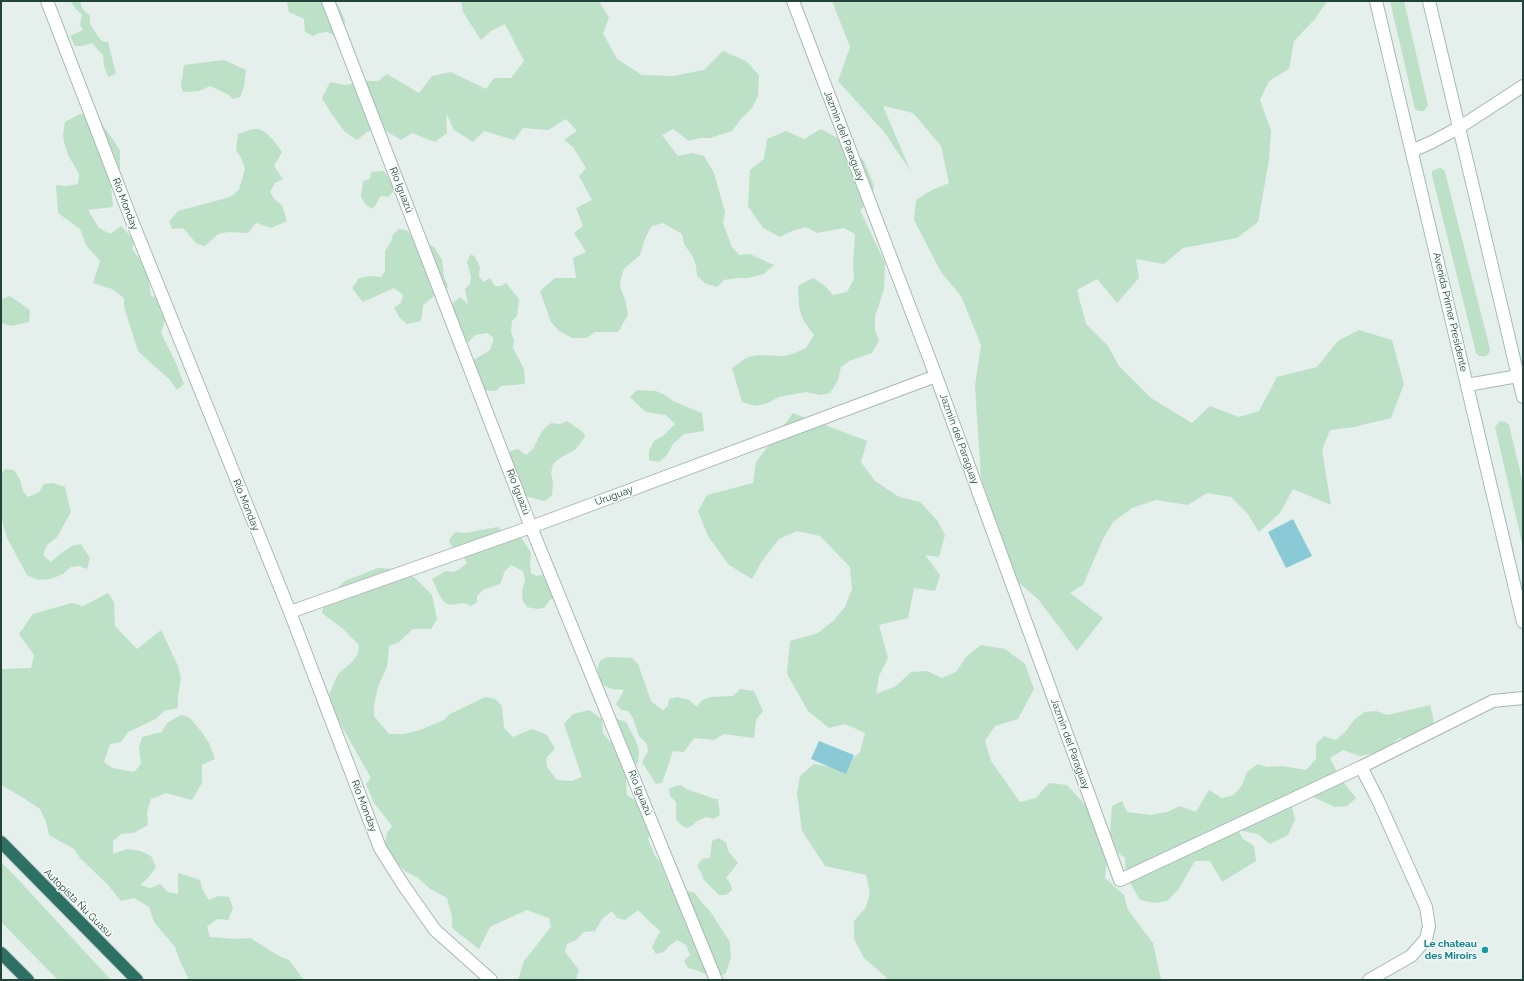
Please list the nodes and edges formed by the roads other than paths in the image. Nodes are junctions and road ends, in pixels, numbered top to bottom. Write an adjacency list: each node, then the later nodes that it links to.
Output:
1 (47, 1): 14 (street, Río Monday)
2 (328, 1): 13 (street, Río Iguazú)
3 (793, 1): 9 (street, Jazmin del Paraguay)
4 (1376, 1): 8 (street, Avenida Primer Presidente)
5 (1429, 1): 7 (street)
6 (1523, 86): 7 (street)
7 (1460, 127): 8 (street); 10 (street)
8 (1412, 151): 11 (street, Avenida Primer Presidente)
9 (936, 376): 13 (street, Uruguay); 17 (street, Jazmin del Paraguay)
10 (1518, 376): 11 (street); 12 (street)
11 (1467, 385): 15 (street, Avenida Primer Presidente)
12 (1523, 396)
13 (531, 527): 14 (street, Uruguay); 23 (street, Río Iguazú)
14 (290, 612): 22 (street, Río Monday)
15 (1523, 622)
16 (1523, 698): 17 (street)
17 (1361, 766): 24 (street)
18 (1, 842): 21 (highway, Autopista Ñu Guasú)
19 (1, 953): 20 (highway)
20 (28, 980)
21 (137, 980)
22 (491, 980)
23 (716, 980)
24 (1369, 980)

